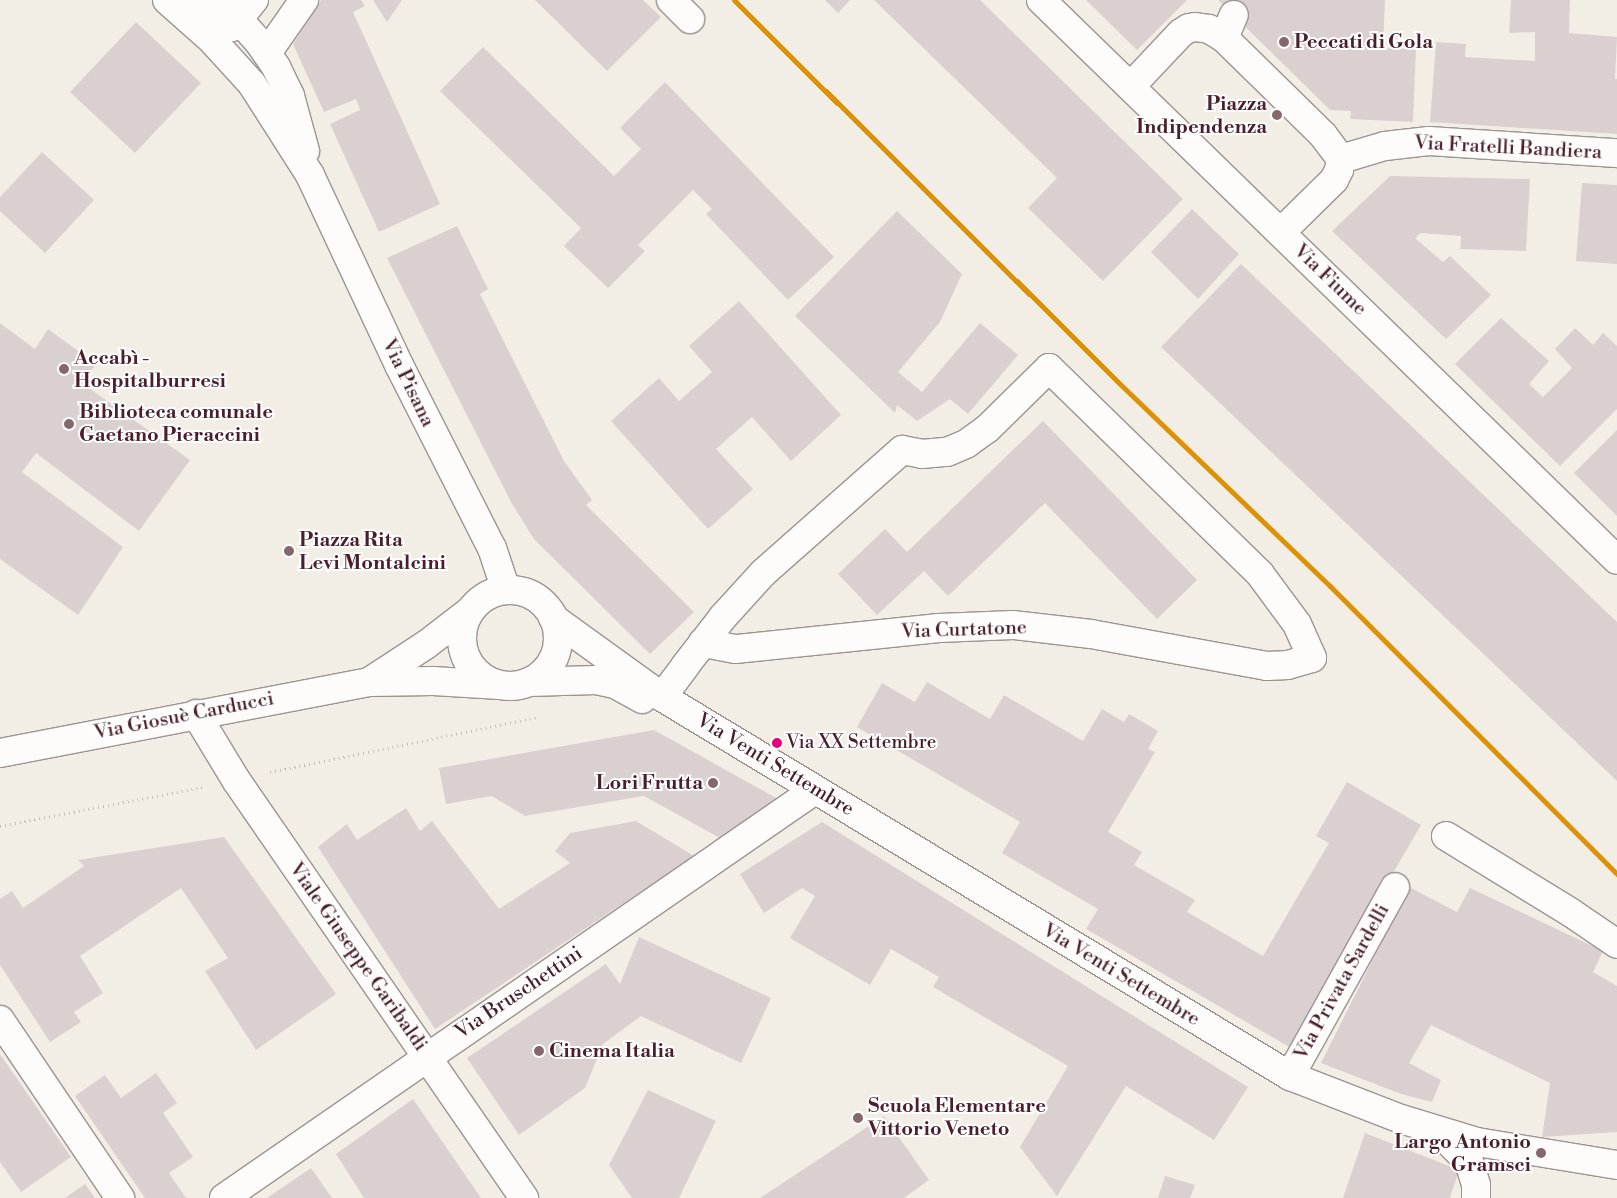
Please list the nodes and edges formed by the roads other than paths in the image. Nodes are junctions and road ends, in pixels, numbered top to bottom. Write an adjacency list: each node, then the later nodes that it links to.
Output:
1 (167, 0): 13 (street, Via Pisana)
2 (185, 0): 7 (street)
3 (215, 0): 7 (street, Via Pisana)
4 (304, 0): 9 (street)
5 (670, 0): 8 (street)
6 (1041, 0): 10 (street, Via Fiume)
7 (247, 10): 9 (street, Via Pisana)
8 (690, 19)
9 (267, 53): 13 (street, Via Pisana)
10 (1130, 86): 12 (street); 14 (street, Via Fiume)
11 (1617, 153): 12 (street, Via Fratelli Bandiera)
12 (1341, 159): 14 (street)
13 (310, 175): 16 (street, Via Pisana)
14 (1281, 232): 15 (street, Via Fiume)
15 (1617, 560)
16 (506, 590): 17 (street); 18 (street)
17 (470, 612): 20 (street, Via Giosuè Carducci); 22 (street)
18 (553, 618): 21 (street); 23 (street, Via Venti Settembre)
19 (703, 643): 19 (street, Via Curtatone); 23 (street)
20 (369, 682): 22 (street, Via Giosuè Carducci); 24 (street, Via Giosuè Carducci)
21 (529, 682): 22 (street); 23 (street, Via Venti Settembre)
22 (498, 685)
23 (662, 697): 26 (street, Via Venti Settembre)
24 (196, 714): 25 (street, Via Giosuè Carducci); 31 (street, Viale Giuseppe Garibaldi)
25 (0, 753)
26 (815, 790): 31 (street, Via Bruschettini); 32 (street, Via Venti Settembre)
27 (1446, 836): 29 (street)
28 (1395, 887): 32 (street, Via Privata Sardelli)
29 (1617, 944)
30 (0, 1020): 35 (street)
31 (428, 1057): 36 (street, Via Bruschettini); 37 (street, Viale Giuseppe Garibaldi)
32 (1290, 1076): 33 (street, Via Venti Settembre)
33 (1438, 1131): 34 (street, Via Venti Settembre); 38 (street)
34 (1617, 1165)
35 (120, 1198)
36 (224, 1198)
37 (524, 1198)
38 (1476, 1198)

